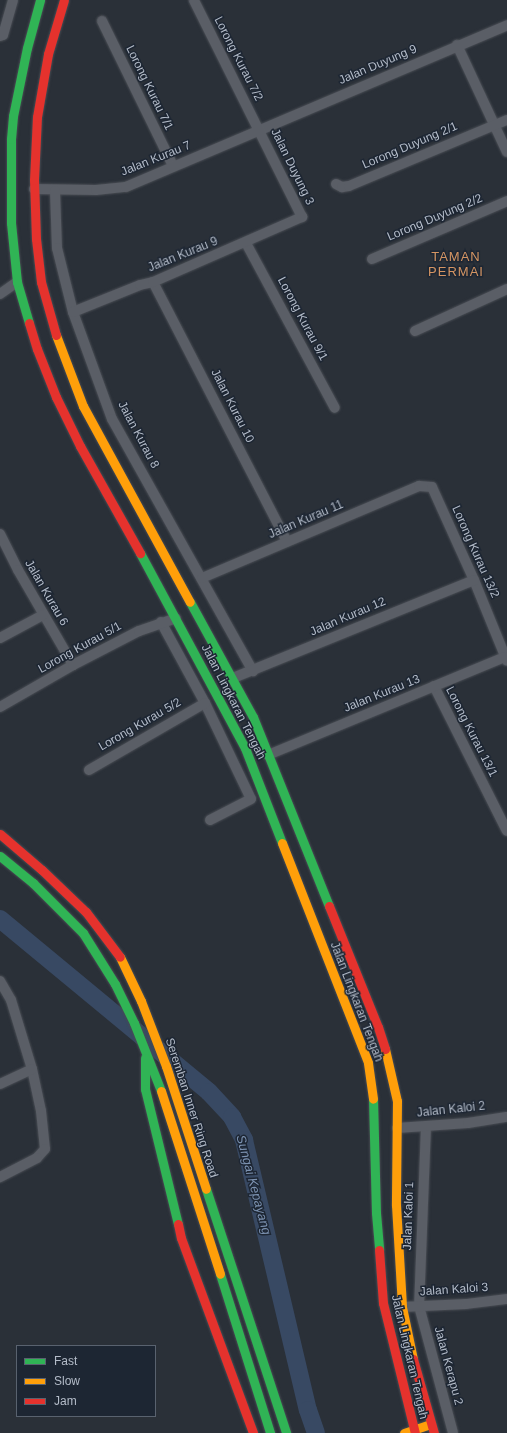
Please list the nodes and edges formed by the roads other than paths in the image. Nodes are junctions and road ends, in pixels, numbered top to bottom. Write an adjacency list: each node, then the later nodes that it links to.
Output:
1 (13, 0): 7 (street)
2 (40, 0): 21 (street, Jalan Lingkaran Tengah)
3 (64, 0): 15 (street, Jalan Lingkaran Tengah)
4 (194, 0): 11 (street, Lorong Kurau 7/2)
5 (102, 21): 13 (street, Lorong Kurau 7/1)
6 (507, 25): 8 (street, Jalan Duyung 9)
7 (1, 36)
8 (457, 45): 10 (street); 11 (street, Jalan Duyung 9)
9 (507, 120): 10 (street)
10 (494, 125): 12 (street); 14 (street, Lorong Duyung 2/1)
11 (259, 129): 13 (street, Jalan Kurau 7); 18 (street, Jalan Duyung 3)
12 (507, 152)
13 (173, 166): 16 (street, Jalan Kurau 7)
14 (336, 184)
15 (34, 189): 16 (street, Jalan Kurau 7); 40 (street, Jalan Lingkaran Tengah)
16 (55, 191): 25 (street, Jalan Kurau 8)
17 (507, 201): 20 (street, Lorong Duyung 2/2)
18 (302, 217): 19 (street, Jalan Kurau 9)
19 (246, 243): 22 (street, Jalan Kurau 9); 27 (street, Lorong Kurau 9/1)
20 (372, 259)
21 (17, 282): 24 (street); 34 (street, Jalan Lingkaran Tengah)
22 (153, 282): 25 (street, Jalan Kurau 9); 30 (street, Jalan Kurau 10)
23 (507, 289): 26 (street)
24 (0, 294)
25 (73, 312): 31 (street, Jalan Kurau 8)
26 (415, 331)
27 (335, 408)
28 (419, 486): 30 (street, Jalan Kurau 11); 32 (street, Lorong Kurau 13/2)
29 (0, 534): 33 (street, Jalan Kurau 6)
30 (287, 542): 31 (street, Jalan Kurau 11)
31 (202, 578): 39 (street, Jalan Kurau 8)
32 (474, 580): 37 (street, Lorong Kurau 13/2); 39 (street, Jalan Kurau 12)
33 (43, 615): 36 (street); 38 (street, Jalan Kurau 6)
34 (176, 618): 35 (street, Lorong Kurau 5/1); 52 (street, Jalan Lingkaran Tengah)
35 (160, 622): 38 (street, Lorong Kurau 5/1); 42 (street)
36 (0, 638)
37 (506, 659): 41 (street, Jalan Kurau 13)
38 (73, 665): 43 (street, Lorong Kurau 5/1)
39 (253, 671): 40 (street, Jalan Kurau 12)
40 (233, 678): 44 (street, Jalan Lingkaran Tengah)
41 (434, 686): 44 (street, Jalan Kurau 13); 47 (street, Lorong Kurau 13/1)
42 (205, 703): 45 (street, Lorong Kurau 5/2); 46 (street)
43 (0, 707)
44 (268, 755): 59 (street, Jalan Lingkaran Tengah)
45 (89, 770)
46 (210, 820)
47 (507, 832)
48 (0, 834): 71 (street, Seremban Inner Ring Road)
49 (0, 856): 51 (street, Seremban Inner Ring Road)
50 (1, 984): 53 (street)
51 (145, 1048): 69 (street); 70 (street, Seremban Inner Ring Road)
52 (368, 1063): 55 (street); 63 (street, Jalan Lingkaran Tengah)
53 (32, 1069): 54 (street); 62 (street)
54 (0, 1084)
55 (383, 1105)
56 (387, 1116): 59 (street)
57 (507, 1116): 58 (street, Jalan Kaloi 2)
58 (426, 1126): 59 (street, Jalan Kaloi 2); 65 (street, Jalan Kaloi 1)
59 (397, 1128): 60 (street); 66 (street, Jalan Lingkaran Tengah)
60 (387, 1138)
61 (385, 1172): 63 (street)
62 (0, 1177)
63 (376, 1213): 68 (street, Jalan Lingkaran Tengah)
64 (507, 1299): 65 (street, Jalan Kaloi 3)
65 (419, 1306): 66 (street, Jalan Kaloi 3); 73 (street, Jalan Kerapu 2)
66 (402, 1307): 67 (street, Jalan Lingkaran Tengah)
67 (432, 1428): 68 (street)
68 (415, 1431): 72 (street)
69 (253, 1433)
70 (270, 1433)
71 (286, 1433)
72 (404, 1433)
73 (453, 1433)

